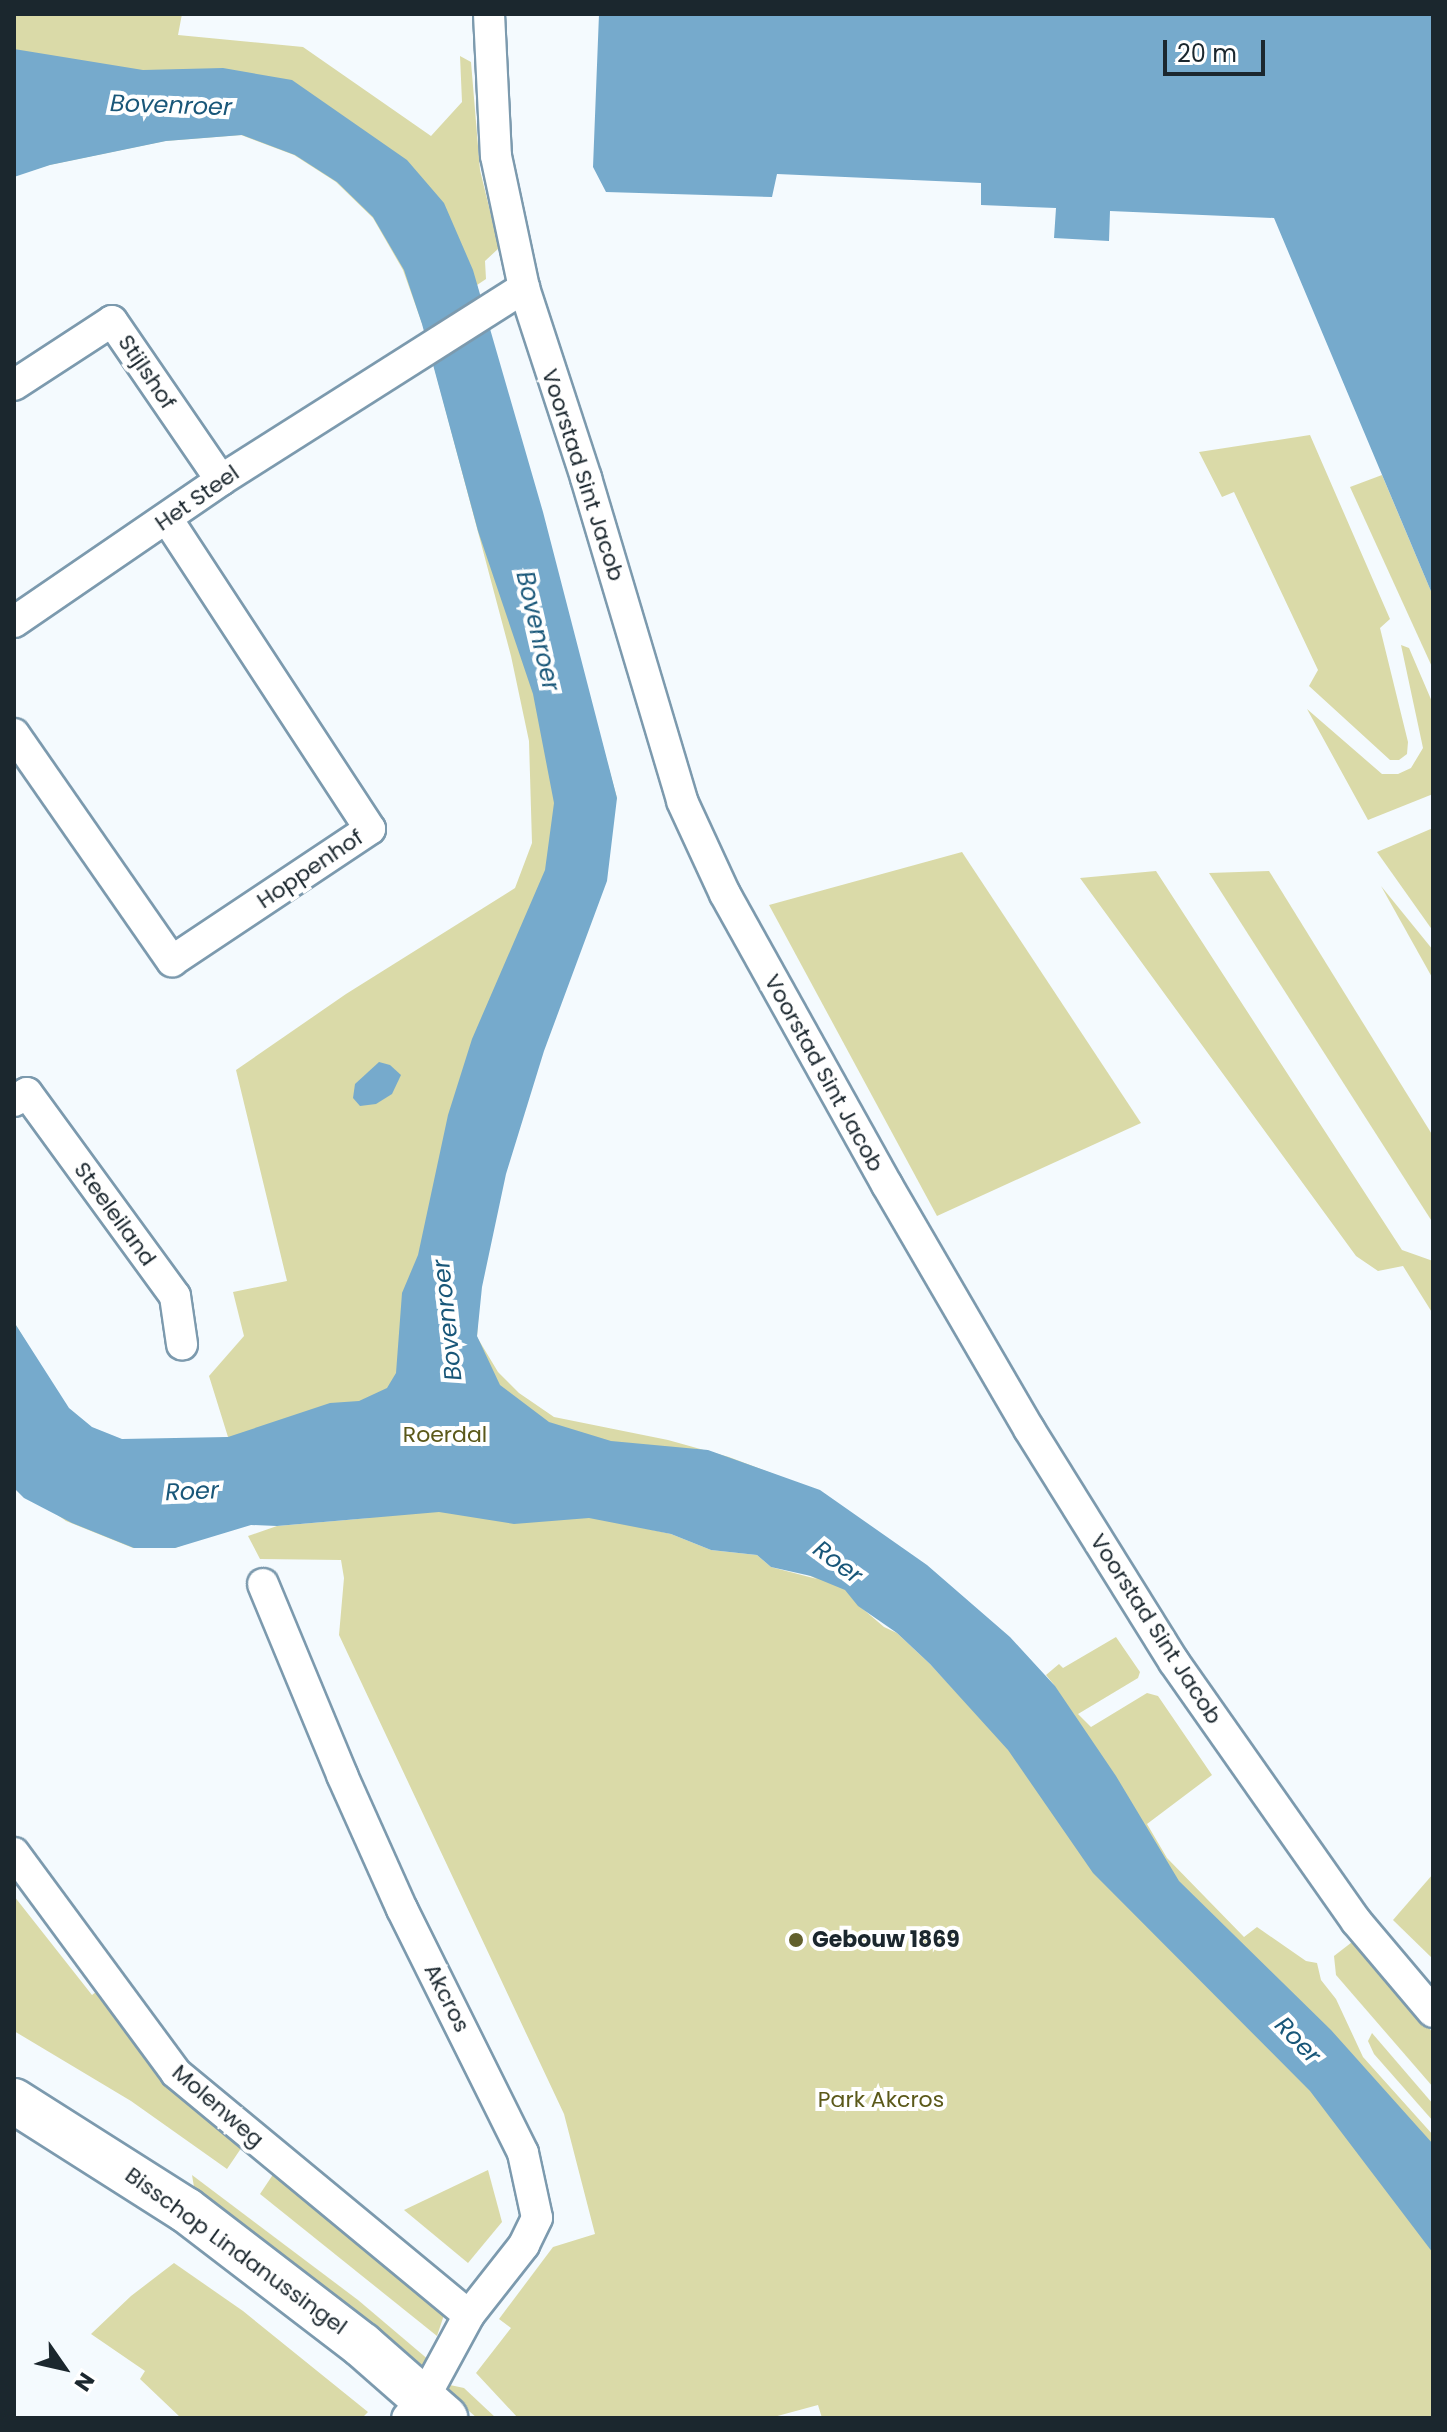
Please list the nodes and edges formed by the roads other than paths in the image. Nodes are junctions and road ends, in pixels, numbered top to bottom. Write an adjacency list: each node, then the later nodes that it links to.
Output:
1 (489, 14): 2 (street, Voorstad Sint Jacob)
2 (524, 288): 4 (street, Het Steel); 12 (street, Voorstad Sint Jacob)
3 (14, 385): 4 (street, Stijlshof)
4 (221, 480): 5 (street, Het Steel)
5 (167, 519): 6 (street, Het Steel); 7 (street, Hoppenhof)
6 (14, 622)
7 (14, 734)
8 (20, 1097): 9 (street, Steeleiland)
9 (182, 1344)
10 (263, 1584): 14 (street, Akcros)
11 (14, 1853): 14 (street, Molenweg)
12 (1433, 2012)
13 (14, 2101): 15 (main road, Bisschop Lindanussingel)
14 (469, 2315): 15 (street, Akcros)
15 (425, 2411)

